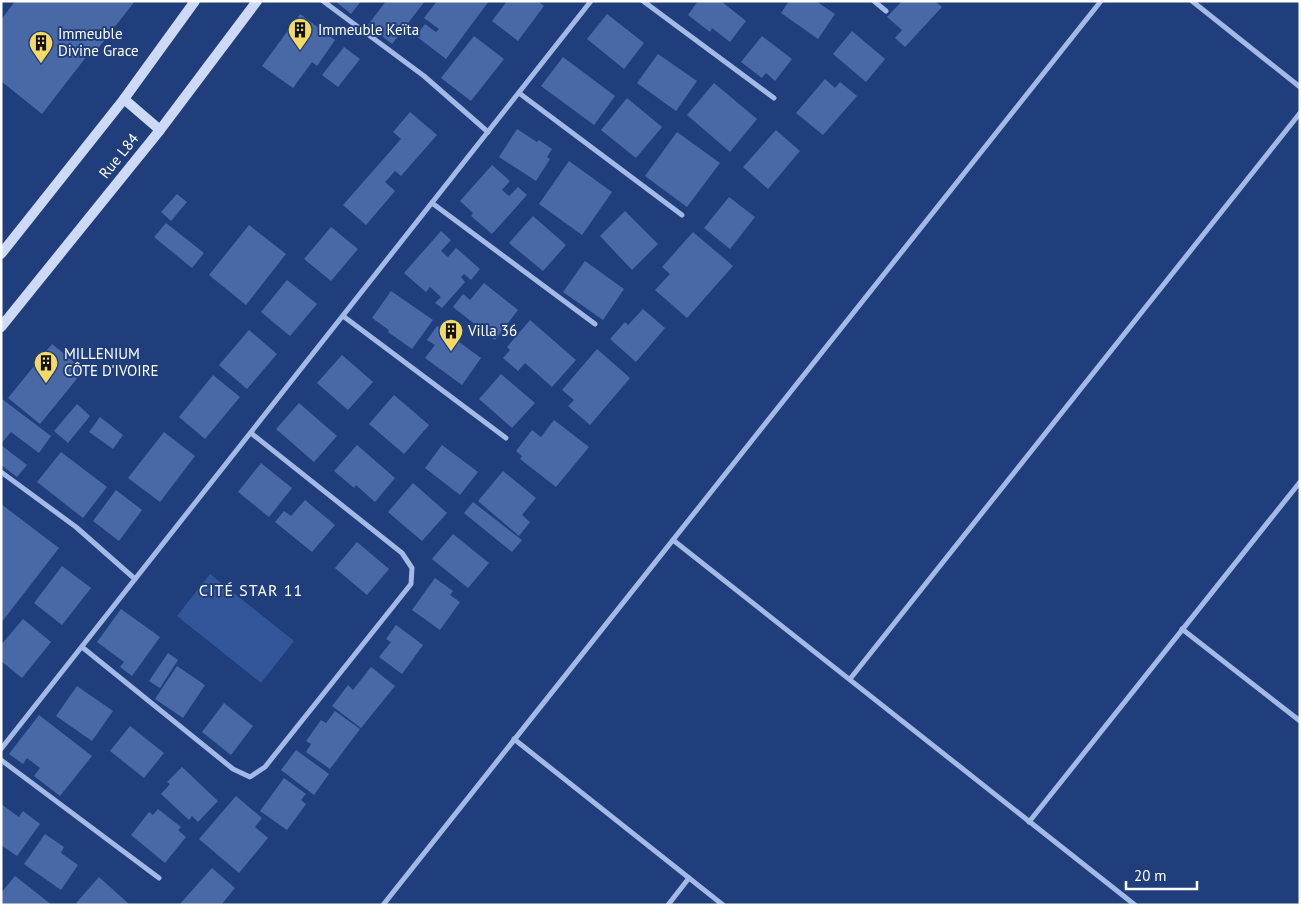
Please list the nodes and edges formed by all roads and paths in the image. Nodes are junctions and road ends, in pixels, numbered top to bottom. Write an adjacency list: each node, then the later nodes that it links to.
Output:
1 (195, 1): 13 (main road, Rue L84)
2 (257, 1): 15 (main road, Rue L84)
3 (323, 1): 16 (street)
4 (591, 1): 11 (street)
5 (643, 1): 12 (street)
6 (874, 1): 9 (street)
7 (1101, 1): 27 (street)
8 (1192, 1): 10 (street)
9 (886, 11)
10 (1300, 86)
11 (519, 93): 16 (street); 18 (street)
12 (774, 98)
13 (124, 99): 15 (main road); 19 (main road, Rue L84)
14 (1300, 113): 31 (street)
15 (160, 130): 22 (main road, Rue L84)
16 (488, 132): 17 (street)
17 (432, 203): 20 (street); 21 (street)
18 (682, 215)
19 (1, 254)
20 (343, 316): 23 (street); 24 (street)
21 (595, 324)
22 (1, 327)
23 (251, 433): 28 (street); 30 (street)
24 (506, 438)
25 (1, 472): 28 (street)
26 (1300, 482): 29 (street)
27 (673, 540): 31 (street); 33 (street)
28 (135, 579): 30 (street)
29 (1182, 629): 32 (street); 36 (street)
30 (82, 647): 34 (street)
31 (850, 679): 36 (street)
32 (1300, 721)
33 (514, 739): 38 (street); 39 (street)
34 (1, 749)
35 (1, 760): 37 (street)
36 (1029, 822): 42 (street)
37 (159, 878)
38 (689, 878): 40 (street); 41 (street)
39 (383, 905)
40 (668, 905)
41 (723, 905)
42 (1135, 905)

